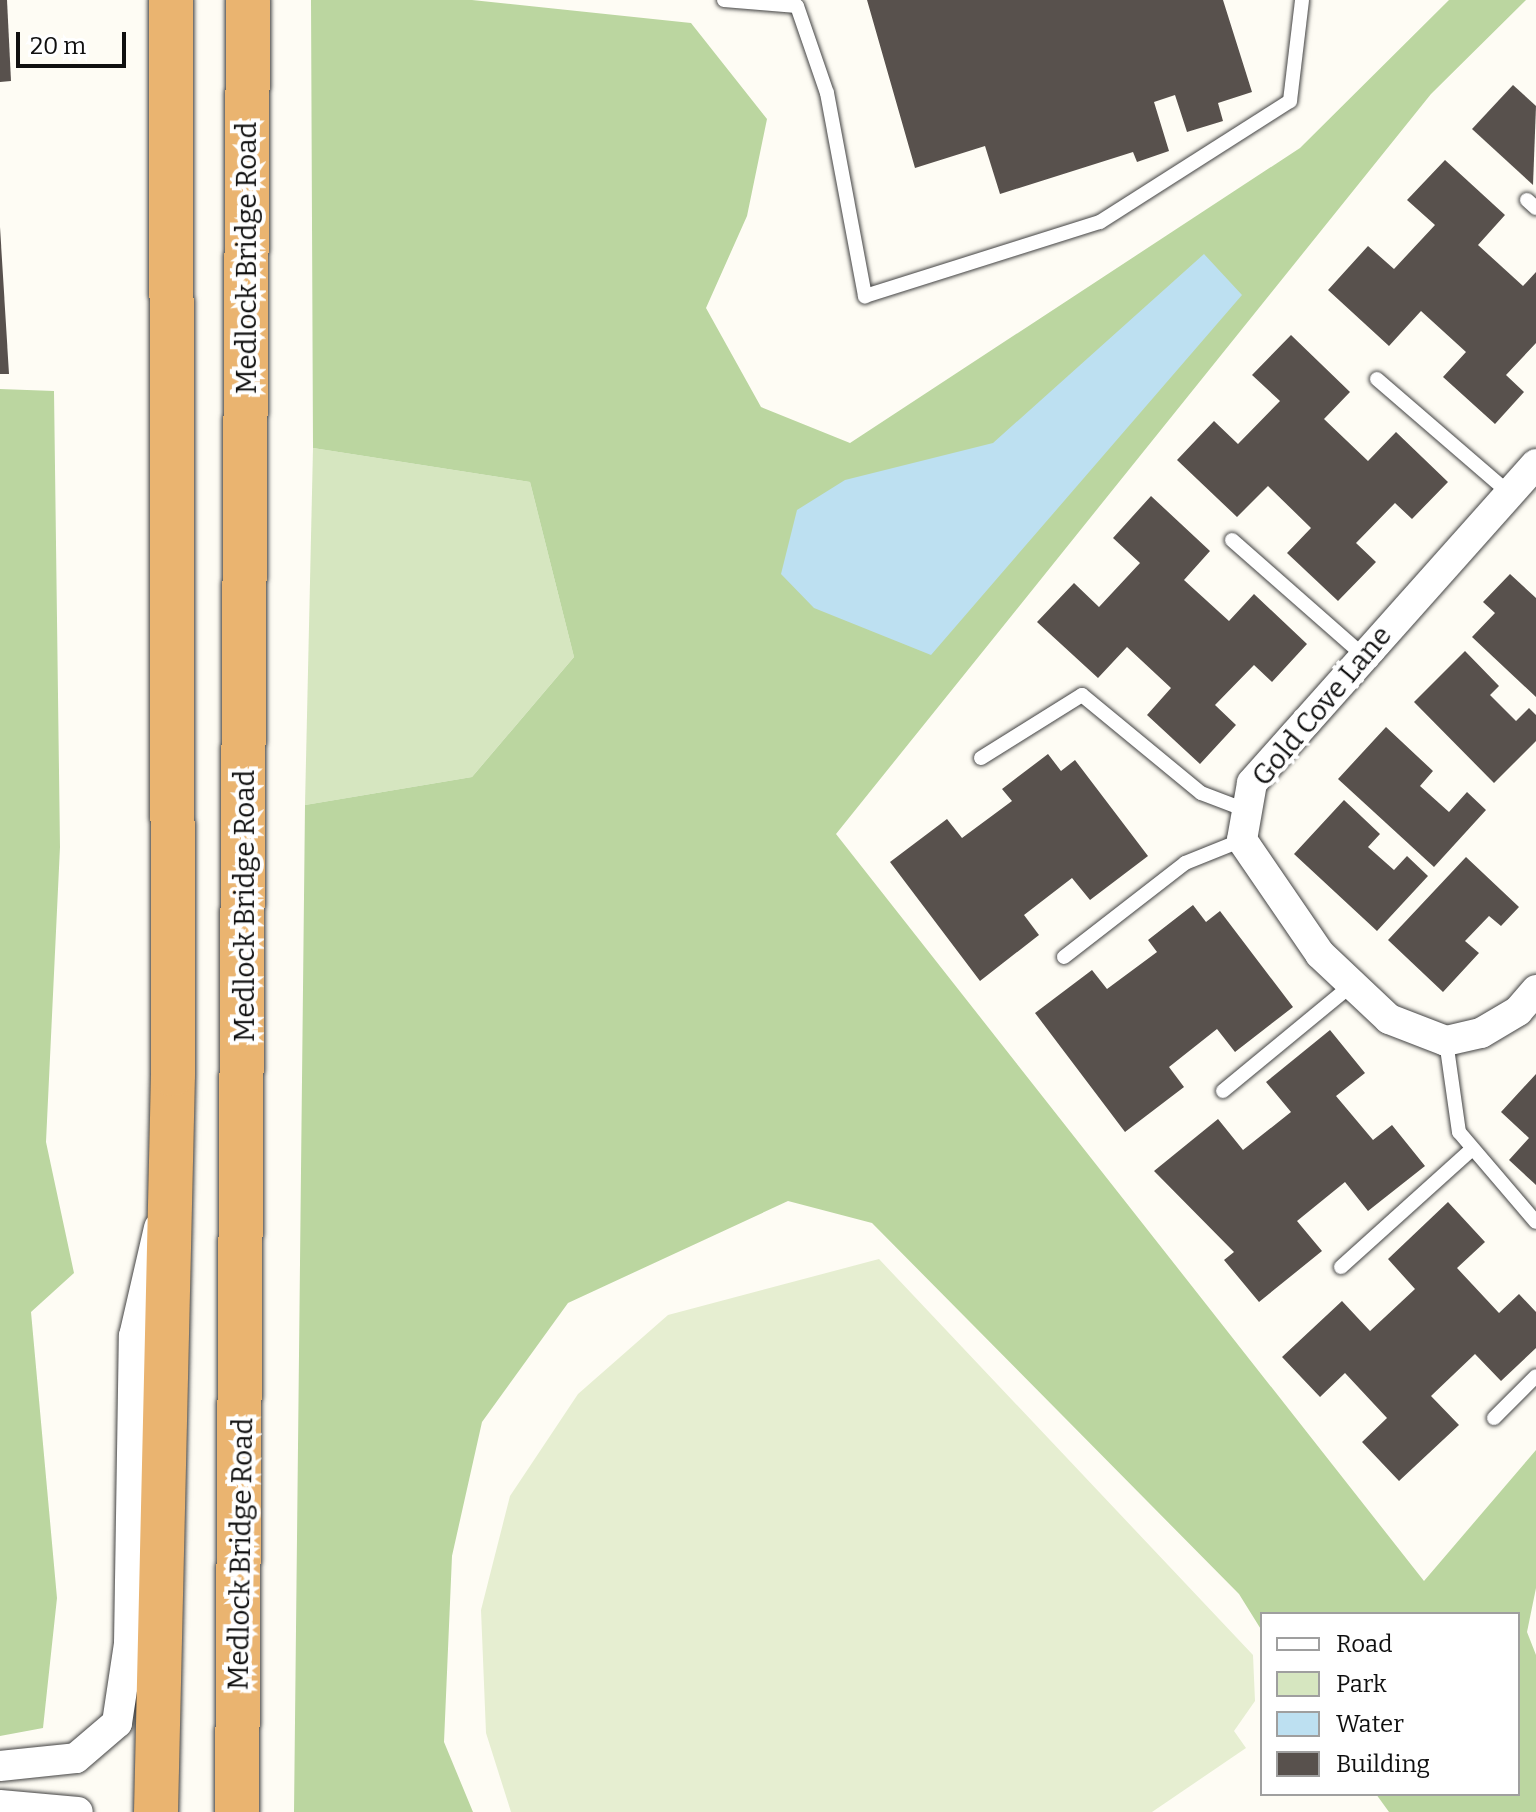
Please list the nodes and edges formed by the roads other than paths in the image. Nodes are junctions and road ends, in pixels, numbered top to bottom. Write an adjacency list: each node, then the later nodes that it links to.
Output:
1 (171, 0): 19 (highway)
2 (248, 0): 28 (highway, Medlock Bridge Road)
3 (724, 0): 4 (lane)
4 (1302, 0)
5 (1377, 379): 7 (lane)
6 (1536, 464): 7 (street, Gold Cove Lane)
7 (1509, 493): 9 (street, Gold Cove Lane)
8 (1232, 540): 9 (lane)
9 (1363, 655): 11 (street, Gold Cove Lane)
10 (981, 758): 11 (lane)
11 (1243, 809): 12 (street, Gold Cove Lane)
12 (1242, 840): 13 (lane); 14 (street)
13 (1064, 957)
14 (1348, 988): 16 (street); 17 (lane)
15 (1536, 990): 16 (street)
16 (1446, 1041): 18 (lane)
17 (1223, 1091)
18 (1471, 1150): 20 (lane); 21 (lane)
19 (171, 1195): 24 (street); 27 (highway)
20 (1536, 1222)
21 (1341, 1267)
22 (1536, 1376): 23 (lane)
23 (1494, 1418)
24 (0, 1766)
25 (0, 1805): 26 (street)
26 (78, 1812)
27 (156, 1812)
28 (237, 1812)

